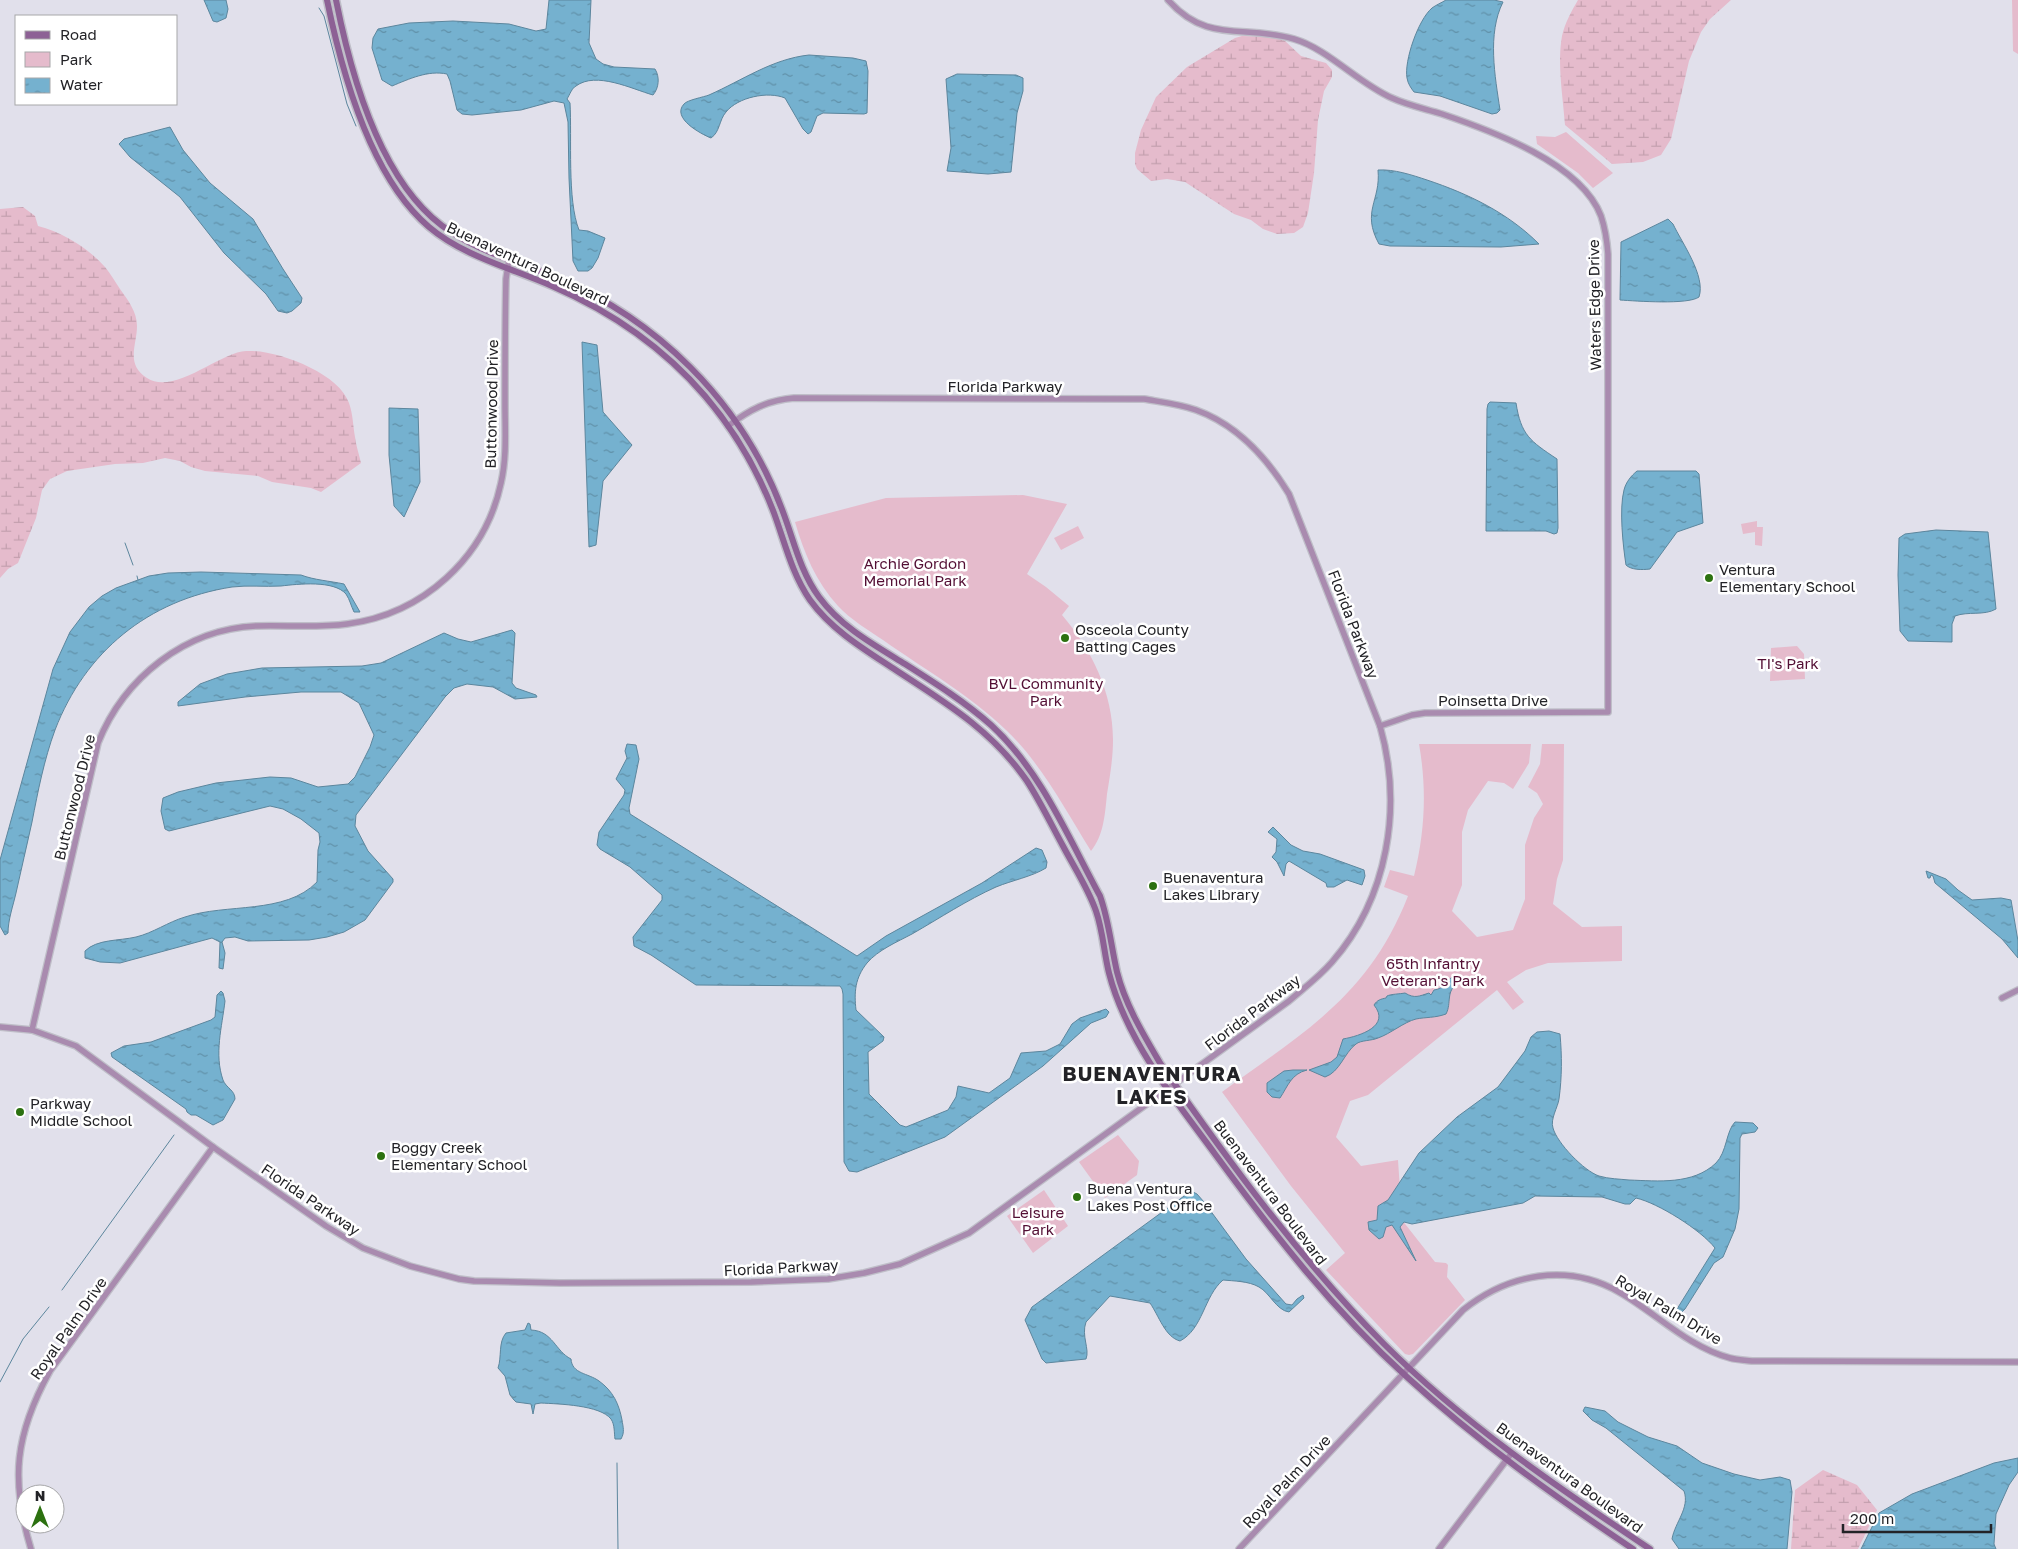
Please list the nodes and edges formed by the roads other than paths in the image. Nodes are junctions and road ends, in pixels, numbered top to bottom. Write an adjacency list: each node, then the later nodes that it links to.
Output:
1 (327, 0): 5 (main road, Buenaventura Boulevard)
2 (336, 0): 4 (main road, Buenaventura Boulevard)
3 (1168, 0): 8 (street, Waters Edge Drive)
4 (509, 259): 5 (street, Buttonwood Drive); 6 (main road, Buenaventura Boulevard)
5 (506, 267): 7 (main road, Buenaventura Boulevard); 13 (street, Buttonwood Drive)
6 (735, 420): 7 (street, Florida Parkway); 9 (street, Florida Parkway); 14 (main road, Buenaventura Boulevard)
7 (728, 426): 15 (main road, Buenaventura Boulevard)
8 (1608, 712): 9 (street, Poinsetta Drive)
9 (1380, 726): 14 (street, Florida Parkway)
10 (2018, 990): 11 (street)
11 (2002, 998)
12 (0, 1027): 13 (street, Florida Parkway)
13 (32, 1030): 16 (street, Florida Parkway)
14 (1175, 1085): 15 (street, Florida Parkway); 18 (main road, Buenaventura Boulevard)
15 (1168, 1090): 16 (street, Florida Parkway); 19 (main road, Buenaventura Boulevard)
16 (213, 1147): 22 (street, Royal Palm Drive)
17 (2018, 1362): 18 (street, Royal Palm Drive)
18 (1409, 1368): 19 (street, Royal Palm Drive); 20 (main road, Buenaventura Boulevard)
19 (1403, 1374): 21 (main road, Buenaventura Boulevard); 23 (street, Royal Palm Drive)
20 (1511, 1454): 21 (street); 26 (main road, Buenaventura Boulevard)
21 (1506, 1461): 24 (street); 25 (main road, Buenaventura Boulevard)
22 (31, 1549)
23 (1239, 1549)
24 (1440, 1549)
25 (1633, 1549)
26 (1650, 1549)

